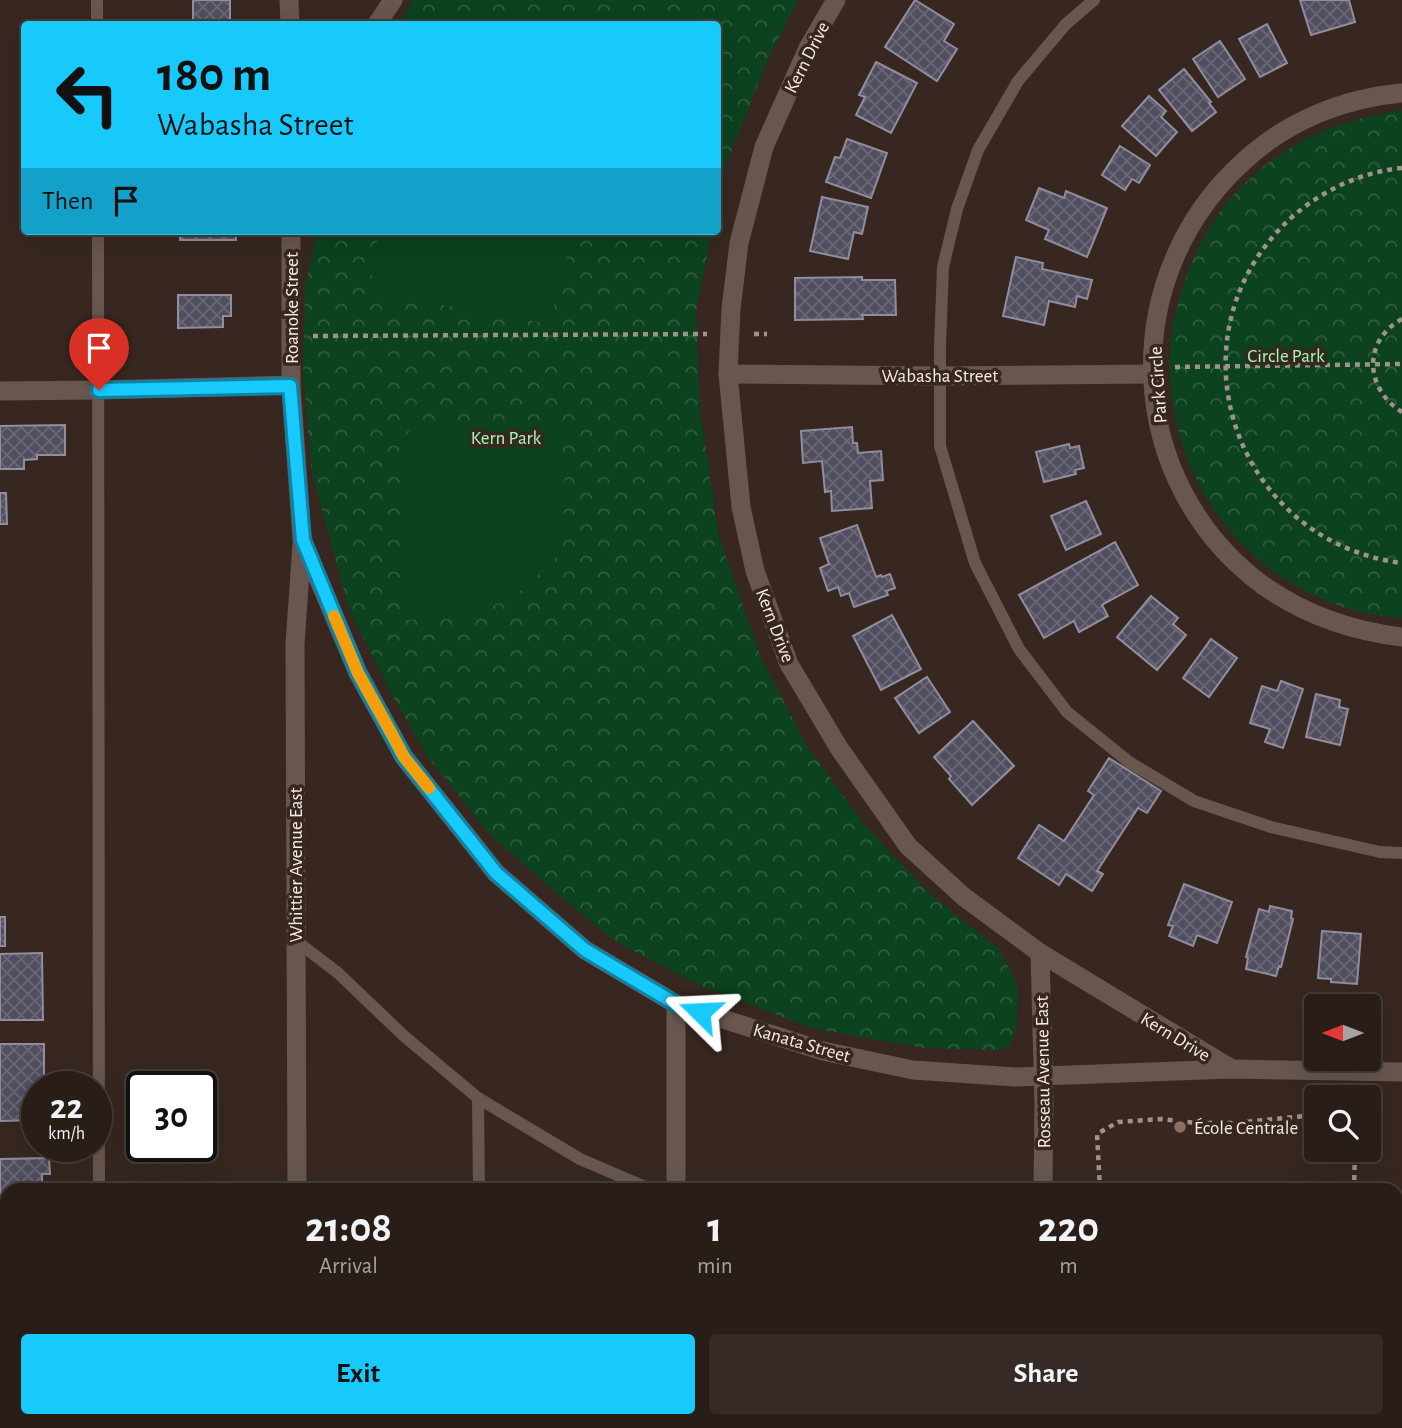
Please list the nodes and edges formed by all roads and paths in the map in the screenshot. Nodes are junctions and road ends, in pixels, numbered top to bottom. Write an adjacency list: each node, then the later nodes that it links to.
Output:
1 (97, 0): 6 (lane)
2 (289, 0): 7 (street)
3 (393, 0): 8 (street)
4 (836, 0): 14 (street, Kern Drive)
5 (1094, 0): 22 (lane)
6 (97, 21)
7 (289, 21)
8 (379, 21)
9 (1402, 93): 20 (street, Park Circle)
10 (1402, 168): 19 (path)
11 (98, 235): 24 (lane)
12 (291, 235): 16 (street, Roanoke Street)
13 (1402, 320): 17 (path)
14 (729, 334): 15 (path); 16 (path); 21 (street, Kern Drive)
15 (767, 334)
16 (290, 337): 23 (street, Roanoke Street)
17 (1373, 364): 18 (path); 19 (path); 26 (path)
18 (1402, 364)
19 (1226, 367): 20 (path); 28 (path)
20 (1152, 371): 22 (street, Wabasha Street); 29 (street, Park Circle)
21 (728, 374): 22 (street, Wabasha Street); 32 (street, Kern Drive)
22 (939, 376): 30 (lane)
23 (290, 386): 24 (street); 27 (street, Kanata Street)
24 (99, 390): 25 (street); 40 (lane)
25 (0, 391)
26 (1402, 412)
27 (303, 540): 31 (street, Whittier Avenue East); 33 (street, Kanata Street)
28 (1402, 563)
29 (1402, 637)
30 (1402, 853)
31 (295, 940): 37 (lane); 41 (street, Whittier Avenue East)
32 (1040, 953): 34 (street, Kern Drive); 36 (street, Rosseau Avenue East)
33 (676, 1004): 36 (street, Kanata Street); 44 (street)
34 (1231, 1069): 35 (street, Kanata Street); 36 (street, Kanata Street)
35 (1402, 1072)
36 (1043, 1076): 45 (street, Rosseau Avenue East)
37 (478, 1098): 42 (lane); 43 (lane)
38 (1304, 1116): 46 (path)
39 (1355, 1162): 47 (path)
40 (99, 1183)
41 (297, 1183)
42 (478, 1183)
43 (636, 1183)
44 (676, 1183)
45 (1043, 1183)
46 (1100, 1183)
47 (1354, 1183)

